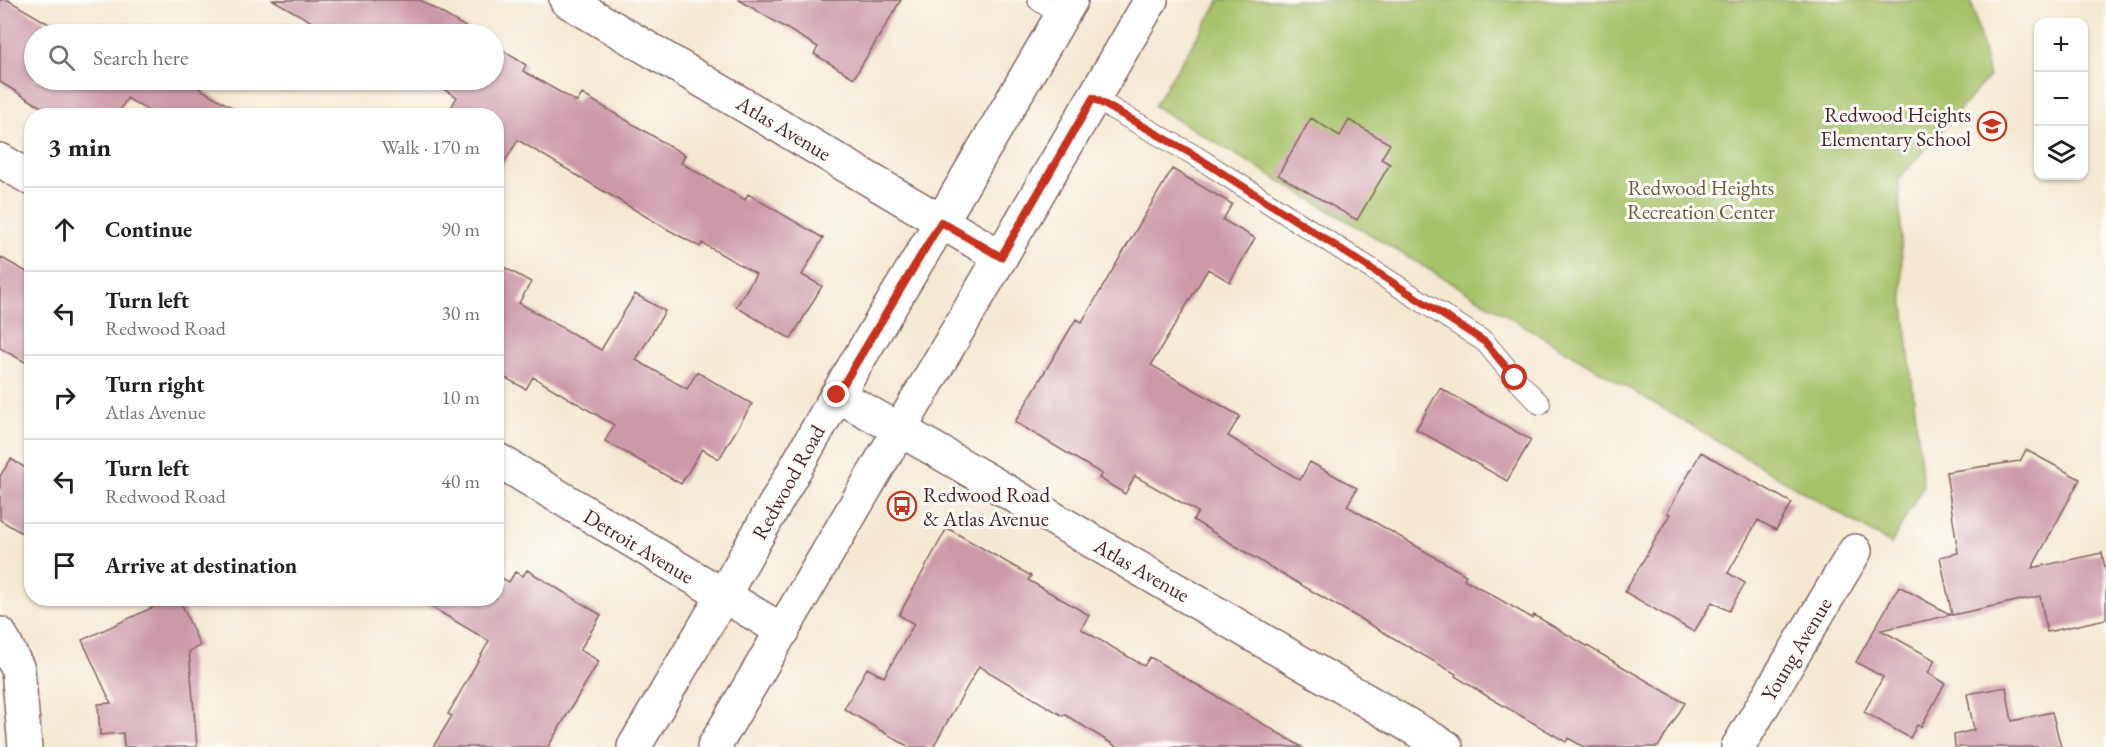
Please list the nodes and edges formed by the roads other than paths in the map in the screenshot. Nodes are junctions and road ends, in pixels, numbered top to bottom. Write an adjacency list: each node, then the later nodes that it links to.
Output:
1 (566, 0): 7 (street, Atlas Avenue)
2 (1151, 0): 4 (street)
3 (1057, 5): 7 (street, Redwood Road)
4 (1093, 98): 8 (street); 10 (lane)
5 (0, 160): 6 (street)
6 (24, 174)
7 (941, 222): 8 (street, Atlas Avenue); 9 (street, Redwood Road)
8 (1001, 257): 11 (street)
9 (837, 395): 11 (street, Atlas Avenue); 14 (street, Redwood Road)
10 (1540, 404)
11 (899, 429): 15 (street); 20 (street, Atlas Avenue)
12 (504, 464): 14 (street, Detroit Avenue)
13 (1855, 551): 21 (street, Young Avenue)
14 (723, 596): 15 (street, Detroit Avenue); 18 (street, Redwood Road)
15 (783, 631): 19 (street)
16 (0, 634): 17 (street)
17 (25, 747)
18 (633, 747)
19 (714, 747)
20 (1446, 747)
21 (1738, 747)

